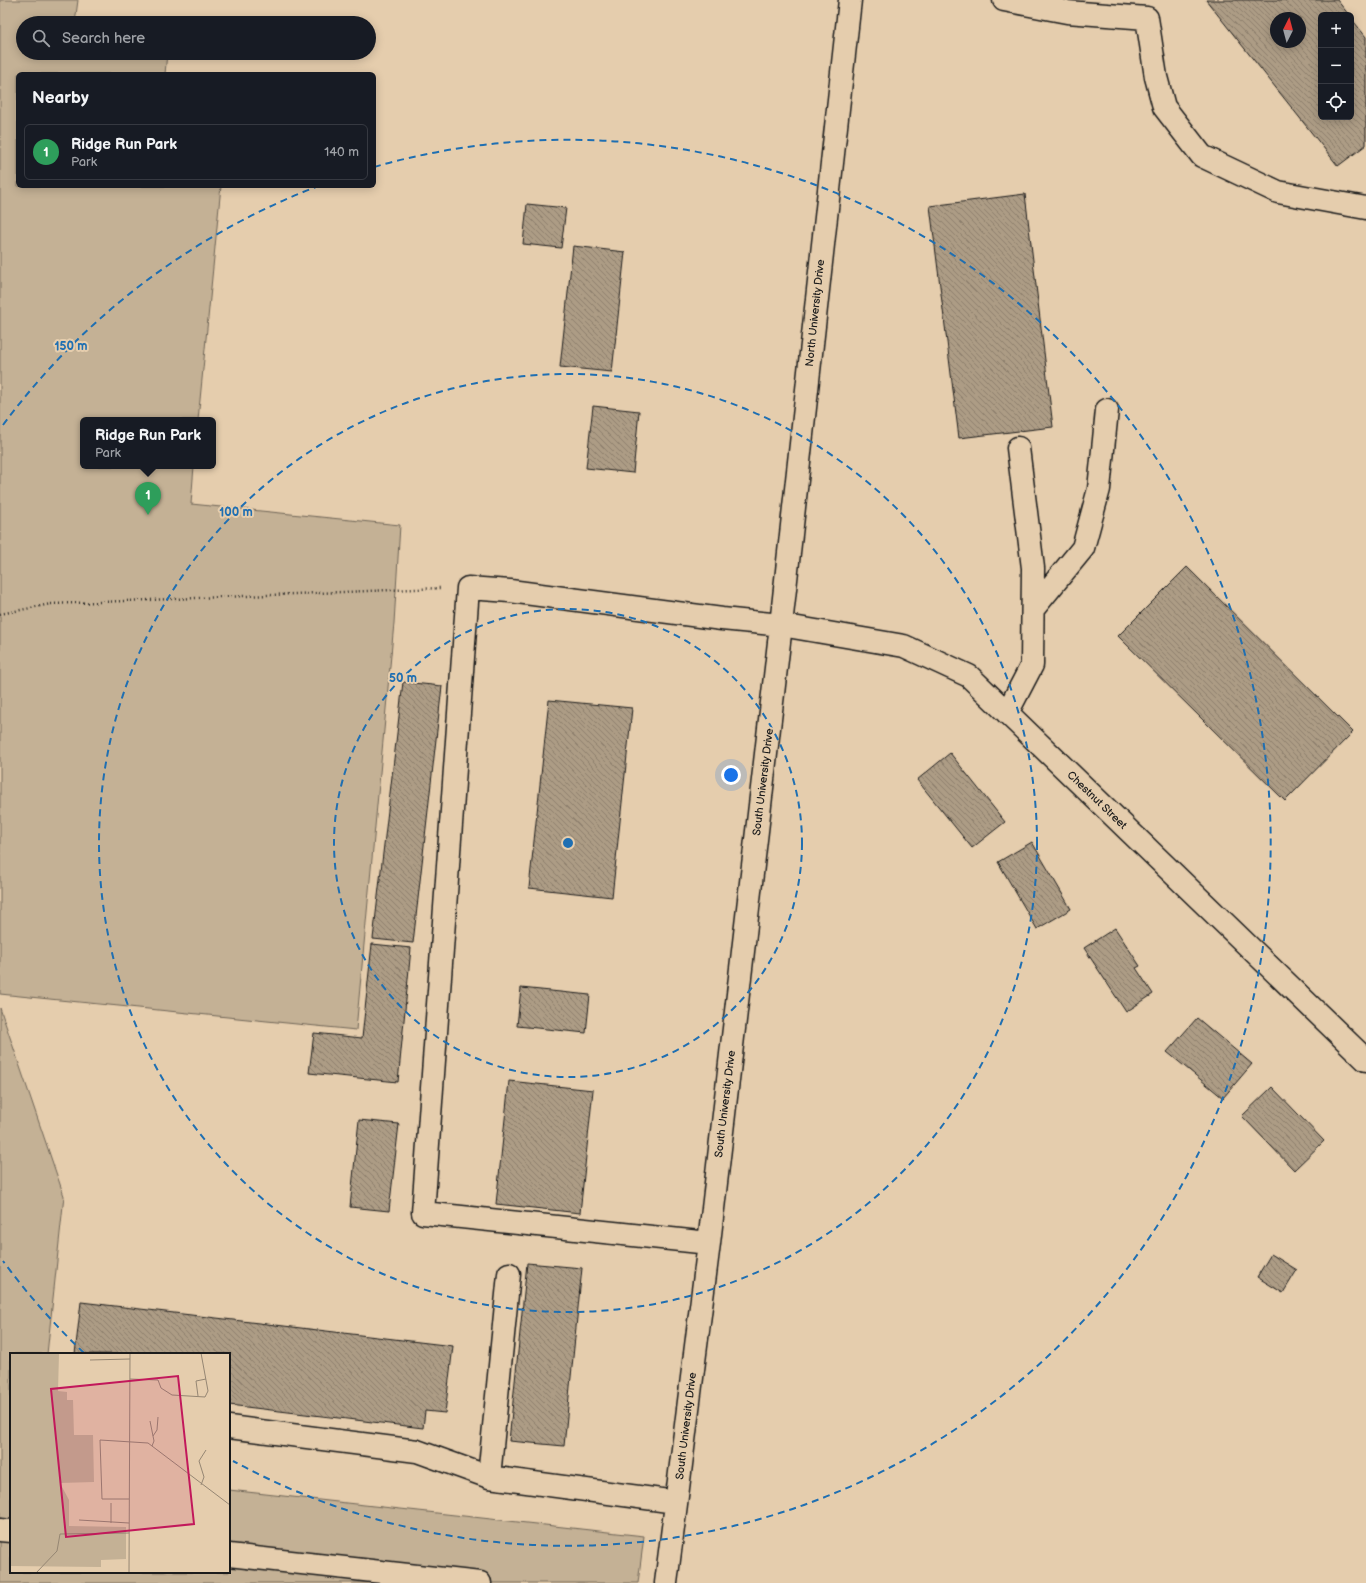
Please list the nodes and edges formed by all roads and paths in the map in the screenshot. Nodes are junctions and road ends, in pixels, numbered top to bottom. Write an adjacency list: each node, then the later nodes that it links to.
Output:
1 (850, 0): 9 (street, North University Drive)
2 (1004, 0): 3 (street)
3 (1366, 208)
4 (1106, 410): 7 (street)
5 (1018, 448): 7 (street)
6 (468, 588): 8 (path); 9 (street, Chestnut Street); 12 (street)
7 (1033, 609): 10 (street)
8 (0, 614)
9 (781, 625): 10 (street, Chestnut Street); 12 (street, South University Drive)
10 (1008, 713): 11 (street, Chestnut Street)
11 (1366, 1060)
12 (709, 1243): 16 (street, South University Drive)
13 (509, 1274): 15 (street)
14 (230, 1427): 15 (street)
15 (489, 1477): 16 (street)
16 (676, 1502): 21 (street, South University Drive)
17 (0, 1530): 18 (street)
18 (10, 1531)
19 (230, 1555): 20 (street)
20 (480, 1583)
21 (666, 1583)

